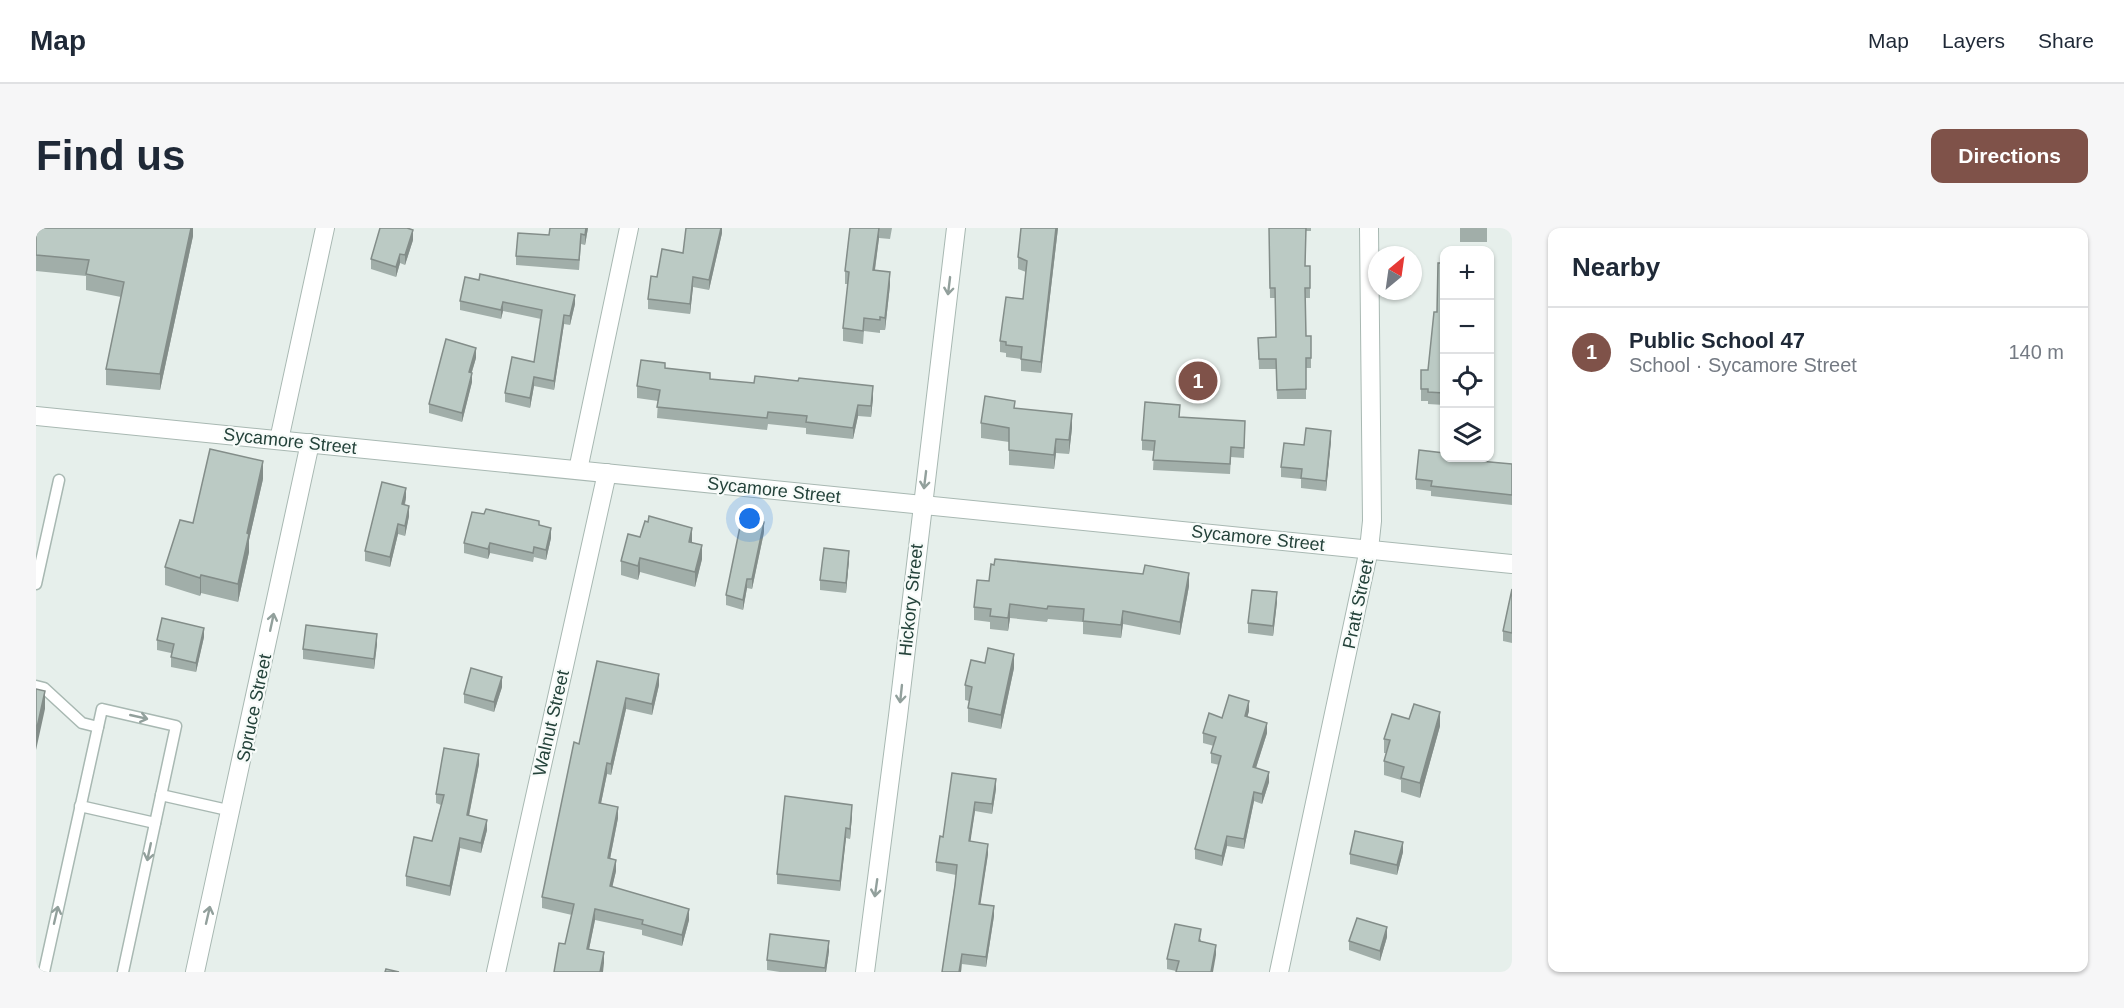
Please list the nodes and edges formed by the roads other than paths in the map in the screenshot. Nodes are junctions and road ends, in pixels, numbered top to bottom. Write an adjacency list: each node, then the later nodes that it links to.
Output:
1 (325, 228): 6 (street)
2 (629, 228): 8 (street)
3 (956, 228): 11 (street, Hickory Street, one-way to 11)
4 (1369, 228): 12 (street, Pratt Street)
5 (36, 416): 6 (street, Sycamore Street)
6 (279, 440): 7 (street, Sycamore Street)
7 (310, 443): 8 (street, Sycamore Street); 19 (street, Spruce Street, one-way to 7)
8 (578, 470): 9 (street, Sycamore Street)
9 (607, 473): 11 (street, Sycamore Street); 24 (street, Walnut Street)
10 (59, 480): 14 (lane)
11 (922, 505): 12 (street, Sycamore Street); 25 (street, Hickory Street, one-way to 25)
12 (1369, 549): 13 (street, Sycamore Street); 26 (street, Pratt Street)
13 (1512, 564)
14 (36, 584)
15 (36, 686): 16 (lane)
16 (98, 727): 17 (lane, one-way to 17); 18 (lane)
17 (161, 795): 19 (lane); 20 (lane)
18 (80, 806): 20 (lane); 21 (lane, one-way to 18)
19 (232, 811): 23 (street, Spruce Street, one-way to 19)
20 (155, 823): 22 (lane, one-way to 22)
21 (44, 972)
22 (123, 972)
23 (195, 972)
24 (496, 972)
25 (865, 972)
26 (1279, 972)

